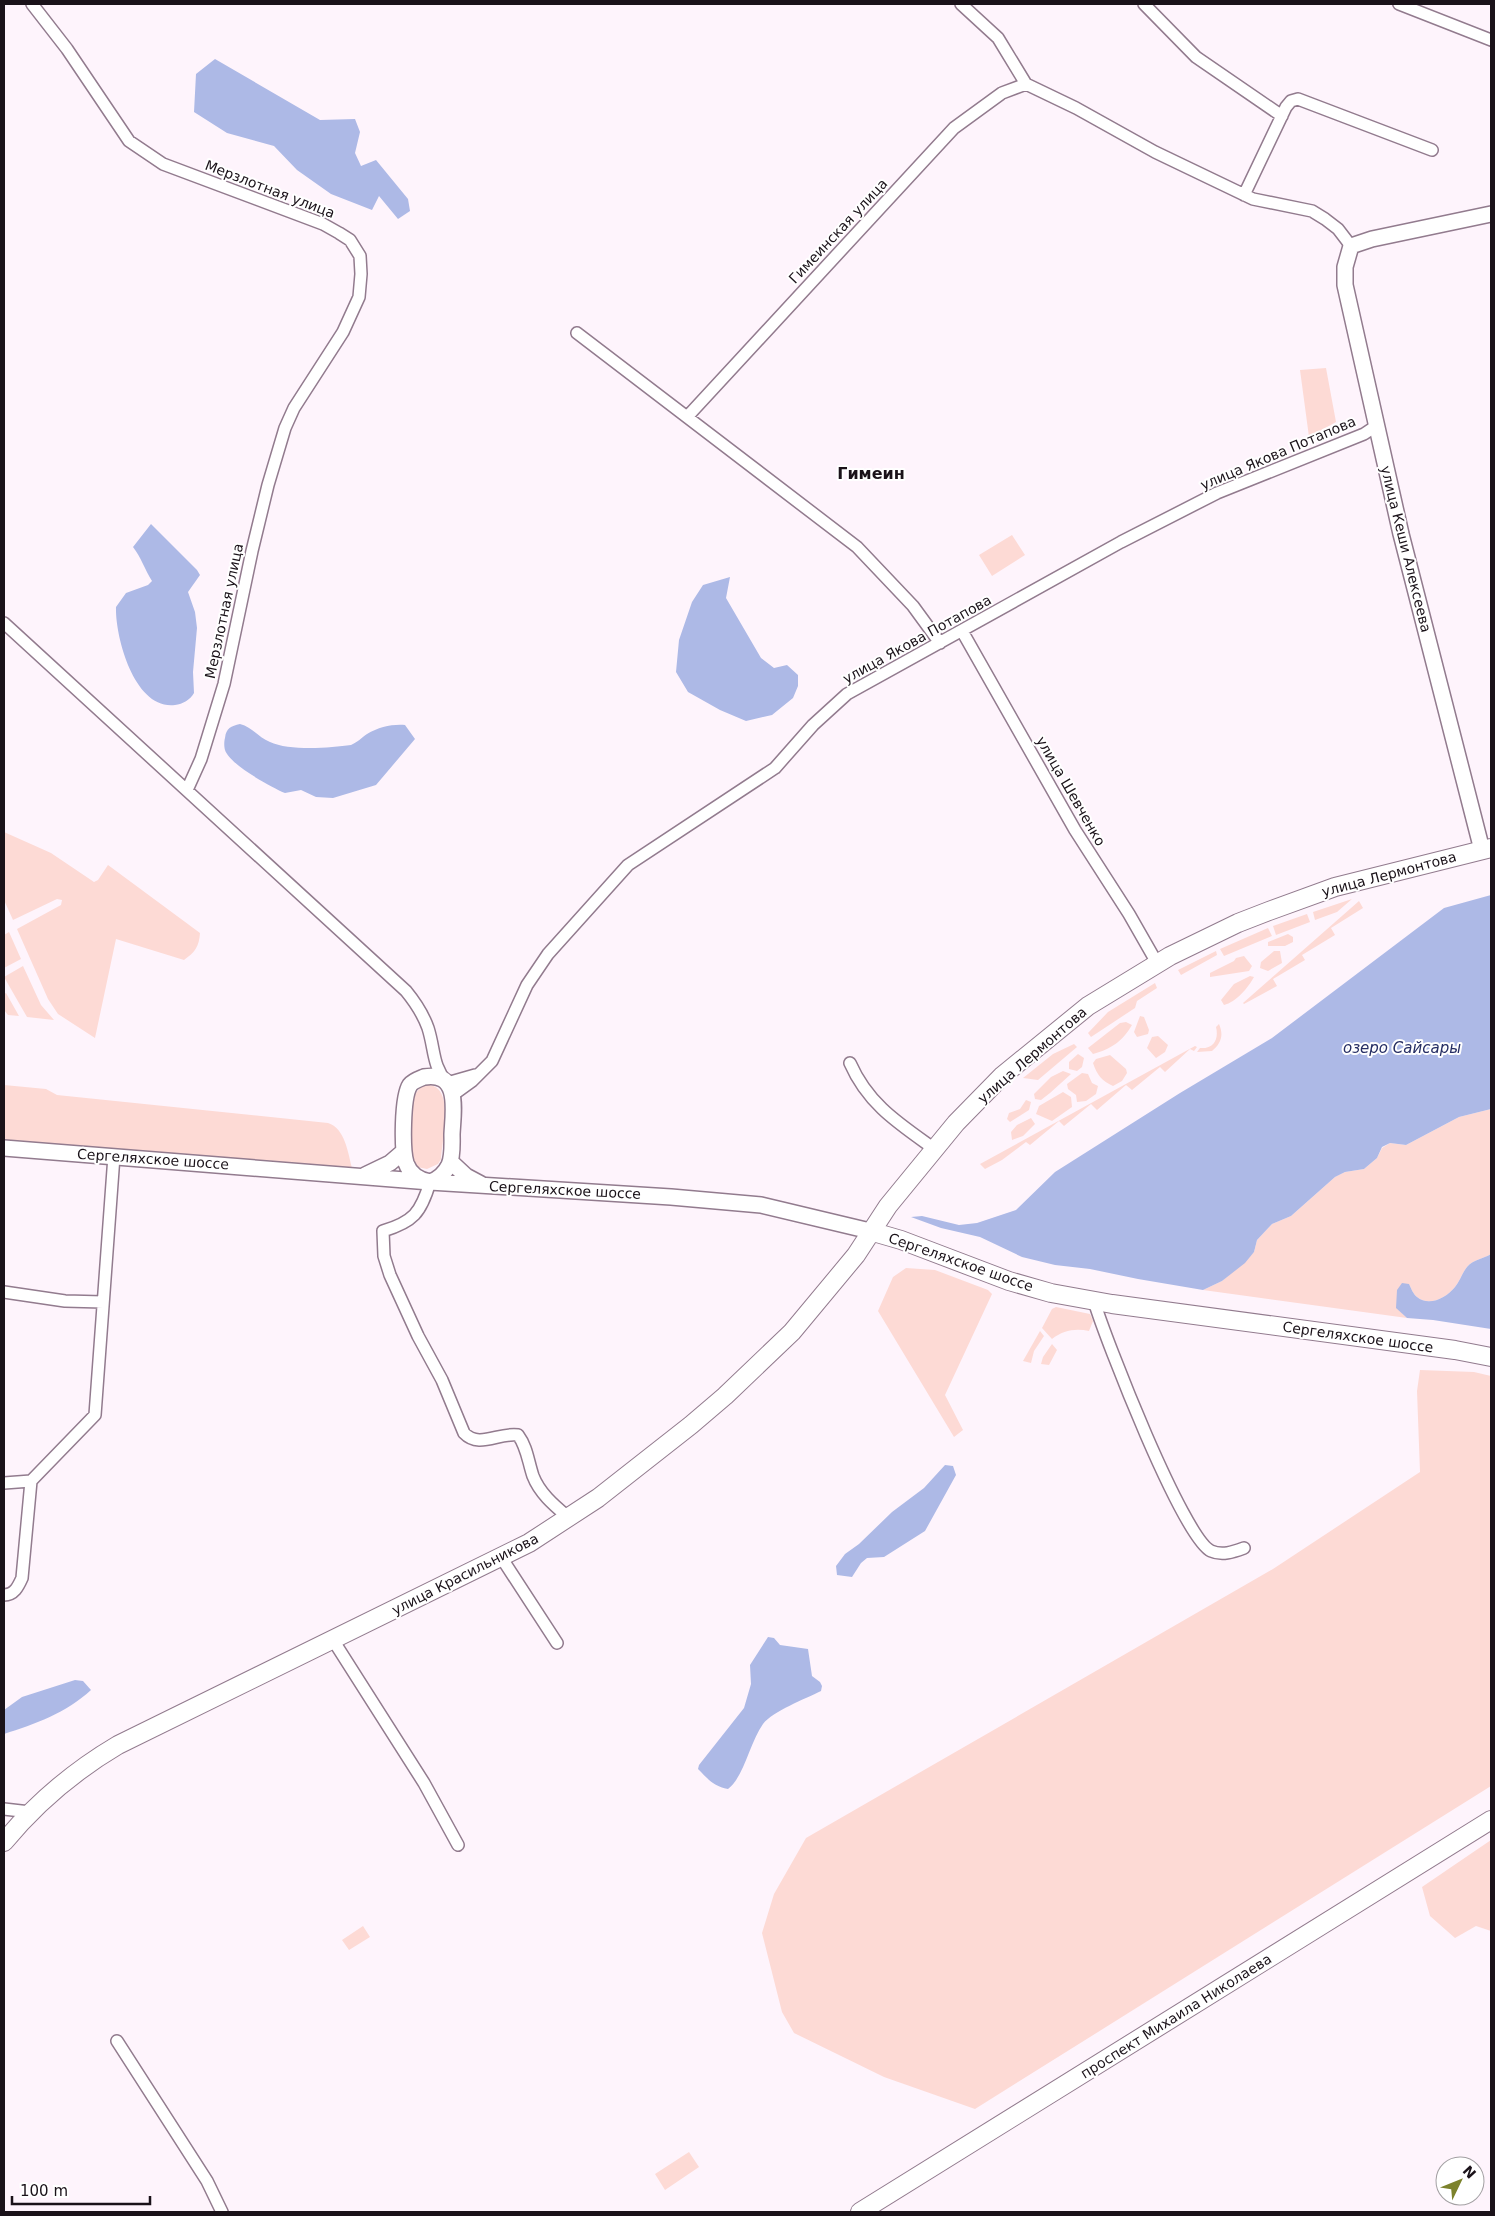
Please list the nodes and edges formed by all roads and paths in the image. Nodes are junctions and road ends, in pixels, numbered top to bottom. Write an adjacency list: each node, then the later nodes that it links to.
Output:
1 (32, 4): 18 (street, Мерзлотная улица)
2 (961, 4): 6 (street)
3 (1144, 4): 7 (street)
4 (1399, 4): 5 (street)
5 (1491, 40)
6 (1026, 84): 9 (street); 13 (street, Гимеинская улица)
7 (1282, 116): 8 (street); 9 (street)
8 (1432, 150)
9 (1244, 195): 11 (street)
10 (1491, 214): 11 (main road)
11 (1351, 246): 14 (main road, улица Кеши Алексеева)
12 (577, 333): 13 (street)
13 (687, 417): 17 (street)
14 (1376, 426): 16 (street, улица Якова Потапова); 19 (main road, улица Кеши Алексеева)
15 (4, 623): 18 (street)
16 (962, 631): 17 (street, улица Якова Потапова); 20 (street, улица Шевченко)
17 (940, 643): 24 (street, улица Якова Потапова)
18 (187, 790): 21 (street)
19 (1487, 849): 20 (main road, улица Лермонтова)
20 (1157, 963): 26 (main road, улица Лермонтова)
21 (432, 1052): 23 (street); 24 (street)
22 (850, 1063): 26 (street)
23 (428, 1076): 24 (main road); 27 (main road, Сергеляхское шоссе)
24 (451, 1089): 29 (main road)
25 (4, 1148): 28 (main road, Сергеляхское шоссе)
26 (933, 1148): 33 (main road, улица Лермонтова)
27 (404, 1151): 30 (main road, Сергеляхское шоссе); 31 (main road, Сергеляхское шоссе)
28 (114, 1156): 30 (main road, Сергеляхское шоссе); 36 (street)
29 (451, 1162): 31 (main road); 32 (main road)
30 (362, 1176): 31 (main road, Сергеляхское шоссе)
31 (430, 1182): 32 (main road, Сергеляхское шоссе); 40 (street)
32 (482, 1185): 33 (main road, Сергеляхское шоссе)
33 (870, 1231): 35 (main road, Сергеляхское шоссе); 40 (main road, улица Красильникова)
34 (4, 1292): 36 (street)
35 (1094, 1301): 37 (main road, Сергеляхское шоссе); 41 (street)
36 (102, 1302): 38 (street)
37 (1491, 1357)
38 (31, 1481): 39 (street); 43 (street)
39 (4, 1483)
40 (569, 1518): 42 (main road, улица Красильникова)
41 (1244, 1548)
42 (501, 1557): 44 (main road, улица Красильникова); 45 (street)
43 (4, 1595)
44 (333, 1640): 47 (main road, улица Красильникова); 50 (street)
45 (557, 1644)
46 (4, 1809): 47 (street)
47 (30, 1812): 49 (main road, улица Красильникова)
48 (1491, 1820): 52 (main road, проспект Михаила Николаева)
49 (4, 1842)
50 (458, 1845)
51 (117, 2041): 53 (street)
52 (864, 2211)
53 (222, 2212)

